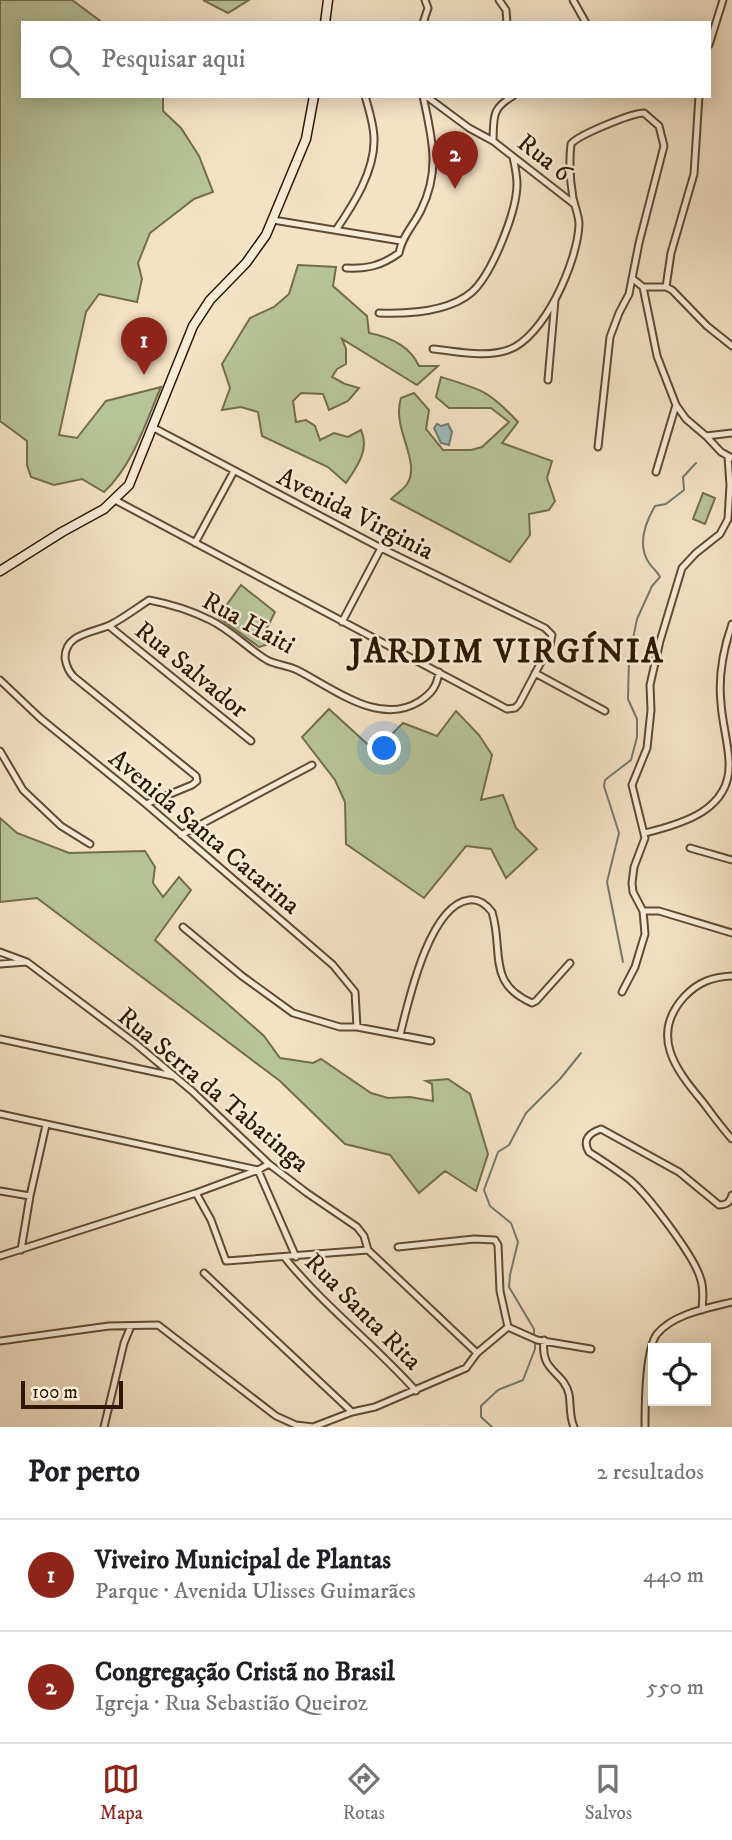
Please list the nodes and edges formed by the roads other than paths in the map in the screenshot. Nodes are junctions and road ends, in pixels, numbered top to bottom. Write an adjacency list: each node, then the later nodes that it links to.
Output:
1 (328, 0): 6 (main road)
2 (425, 0): 7 (street)
3 (499, 0): 8 (street)
4 (573, 0): 9 (street)
5 (723, 0): 10 (street)
6 (325, 21)
7 (423, 21)
8 (508, 21)
9 (585, 21)
10 (711, 39)
11 (314, 98): 20 (main road)
12 (366, 98): 21 (street)
13 (425, 98): 22 (street)
14 (428, 98): 17 (street, Rua 6)
15 (510, 98): 17 (street)
16 (699, 98): 26 (street)
17 (493, 141): 18 (street, Rua 6)
18 (513, 157): 19 (street, Rua 6); 28 (street)
19 (574, 204): 24 (street); 27 (street)
20 (273, 220): 21 (street); 33 (main road)
21 (336, 230): 22 (street)
22 (401, 241): 23 (street)
23 (346, 268)
24 (633, 278): 25 (street); 36 (street)
25 (643, 287): 26 (street); 32 (street)
26 (666, 287): 29 (street)
27 (555, 298): 30 (street); 31 (street)
28 (379, 313)
29 (732, 346)
30 (433, 349)
31 (548, 380)
32 (676, 405): 35 (street); 39 (street)
33 (152, 427): 38 (street, Avenida Virginia); 40 (main road)
34 (732, 433): 35 (street)
35 (706, 436): 37 (street)
36 (598, 447)
37 (730, 457): 57 (street)
38 (234, 471): 41 (street); 42 (street, Avenida Virginia)
39 (656, 472)
40 (115, 500): 41 (street); 43 (main road)
41 (195, 543): 44 (street)
42 (381, 548): 44 (street); 48 (street, Avenida Virginia)
43 (0, 571)
44 (342, 622): 47 (street)
45 (732, 624): 51 (street)
46 (109, 626): 47 (street, Rua Haiti); 53 (street, Rua Salvador); 56 (street, Rua Haiti)
47 (439, 672): 48 (street)
48 (535, 673): 50 (street)
49 (0, 680): 56 (street, Avenida Santa Catarina)
50 (605, 711)
51 (723, 723): 52 (street); 57 (street)
52 (732, 725)
53 (251, 741)
54 (0, 751): 59 (street)
55 (312, 765): 58 (street)
56 (146, 804): 58 (street, Avenida Santa Catarina)
57 (645, 833): 62 (street)
58 (181, 835): 71 (street, Avenida Santa Catarina)
59 (90, 844)
60 (691, 848): 61 (street)
61 (732, 860)
62 (643, 911): 64 (street); 70 (street)
63 (183, 927): 71 (street)
64 (732, 933)
65 (0, 952): 66 (street, Rua Serra da Tabatinga)
66 (27, 962): 68 (street); 75 (street, Rua Serra da Tabatinga)
67 (570, 963): 72 (street)
68 (0, 964)
69 (732, 976): 78 (street)
70 (622, 992)
71 (357, 1027): 72 (street)
72 (400, 1035): 74 (street)
73 (0, 1039): 75 (street)
74 (431, 1041)
75 (176, 1077): 79 (street, Rua Serra da Tabatinga)
76 (0, 1114): 77 (street)
77 (46, 1125): 80 (street); 84 (street)
78 (731, 1139)
79 (269, 1164): 80 (street); 87 (street, Rua Serra da Tabatinga)
80 (258, 1170): 82 (street); 89 (street)
81 (0, 1191): 84 (street)
82 (196, 1193): 86 (street); 90 (street)
83 (732, 1195): 93 (street)
84 (30, 1196): 86 (street)
85 (398, 1247): 95 (street)
86 (21, 1250): 88 (street)
87 (368, 1250): 89 (street); 99 (street, Rua Serra da Tabatinga)
88 (0, 1256)
89 (296, 1257): 90 (street)
90 (285, 1258): 100 (street, Rua Santa Rita)
91 (204, 1273): 101 (street)
92 (732, 1302): 93 (street)
93 (702, 1310): 104 (street)
94 (131, 1326): 96 (street); 101 (street); 102 (street)
95 (508, 1326): 97 (street); 99 (street)
96 (0, 1340)
97 (541, 1340): 98 (street); 103 (street)
98 (591, 1349)
99 (477, 1353): 100 (street)
100 (416, 1391): 101 (street)
101 (352, 1412)
102 (104, 1427)
103 (574, 1427)
104 (645, 1427)

